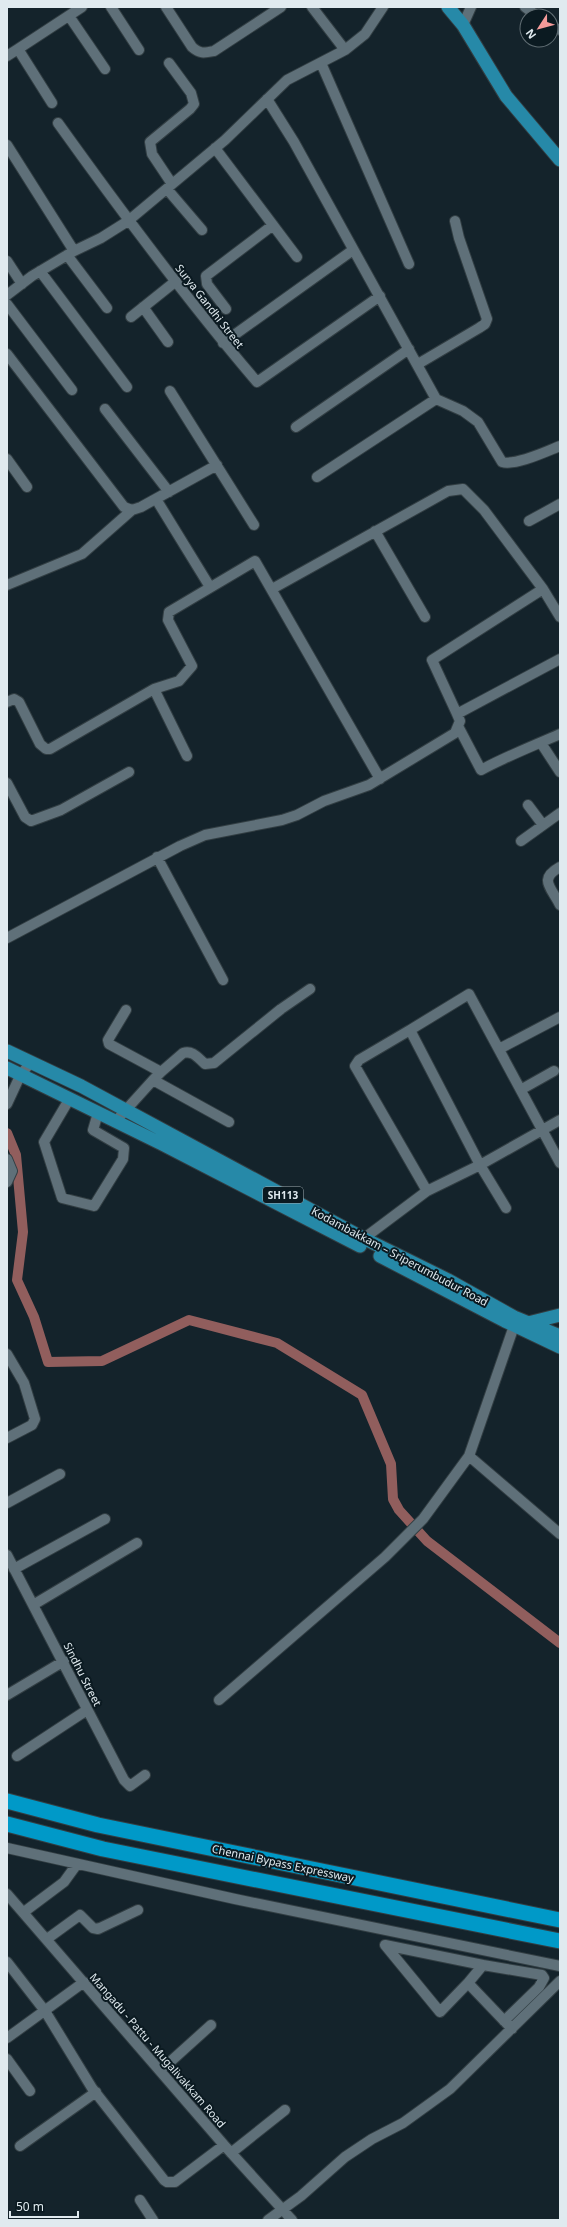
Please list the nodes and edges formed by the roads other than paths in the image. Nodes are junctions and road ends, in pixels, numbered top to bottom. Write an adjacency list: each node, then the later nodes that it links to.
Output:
1 (82, 7): 9 (street)
2 (111, 7): 12 (street)
3 (166, 7): 4 (street)
4 (281, 7)
5 (312, 7): 13 (street)
6 (383, 7): 13 (street)
7 (448, 7): 10 (main road)
8 (471, 7): 10 (street)
9 (68, 16): 11 (street); 17 (street)
10 (462, 25): 23 (main road)
11 (18, 49): 14 (street); 19 (street)
12 (139, 50)
13 (345, 50): 16 (street)
14 (7, 56)
15 (169, 63): 24 (street)
16 (320, 63): 18 (street); 33 (street)
17 (105, 69)
18 (268, 99): 22 (street); 29 (street)
19 (52, 103)
20 (58, 123): 25 (street, Surya Gandhi Street)
21 (7, 145): 30 (street)
22 (215, 148): 24 (street); 27 (street)
23 (560, 160)
24 (170, 187): 25 (street); 28 (street)
25 (128, 220): 30 (street); 35 (street, Surya Gandhi Street)
26 (455, 221): 48 (street)
27 (273, 225): 31 (street); 42 (street)
28 (202, 230)
29 (353, 250): 38 (street); 45 (street)
30 (70, 253): 34 (street); 41 (street)
31 (297, 258)
32 (7, 261): 36 (street)
33 (408, 264)
34 (40, 271): 36 (street); 49 (street)
35 (176, 281): 40 (street); 45 (street, Surya Gandhi Street)
36 (22, 284): 37 (street)
37 (7, 295)
38 (380, 296): 45 (street, Surya Gandhi Street); 46 (street)
39 (7, 304): 50 (street)
40 (143, 307): 43 (street); 44 (street)
41 (107, 308)
42 (226, 309)
43 (131, 317)
44 (168, 342)
45 (223, 342)
46 (409, 349): 48 (street); 54 (street)
47 (7, 354): 63 (street)
48 (418, 364): 52 (street)
49 (127, 387)
50 (72, 390)
51 (170, 391): 57 (street)
52 (436, 399): 55 (street); 58 (street)
53 (105, 409): 60 (street)
54 (296, 426)
55 (560, 446)
56 (7, 459): 59 (street)
57 (217, 465): 60 (street); 65 (street)
58 (317, 477)
59 (27, 487)
60 (169, 492): 61 (street)
61 (156, 498): 63 (street); 68 (street)
62 (560, 504): 64 (street)
63 (132, 510): 67 (street)
64 (528, 521)
65 (254, 525)
66 (375, 531): 69 (street); 70 (street); 71 (street)
67 (7, 585)
68 (210, 587): 69 (street); 74 (street)
69 (272, 589): 83 (street)
70 (543, 589): 72 (street); 76 (street)
71 (425, 617)
72 (560, 617)
73 (560, 658): 76 (street)
74 (154, 689): 75 (street); 80 (street)
75 (7, 702)
76 (457, 714): 77 (street)
77 (458, 726): 79 (street); 83 (street)
78 (560, 734): 79 (street)
79 (541, 743): 82 (street)
80 (187, 756)
81 (129, 772): 84 (street)
82 (560, 772)
83 (380, 779): 89 (street)
84 (7, 783)
85 (528, 805): 87 (street)
86 (560, 813): 87 (street)
87 (543, 825): 88 (street)
88 (521, 841)
89 (157, 856): 92 (street); 93 (street)
90 (560, 866): 91 (street)
91 (560, 905)
92 (7, 938)
93 (223, 980)
94 (310, 989): 103 (street)
95 (126, 1010): 103 (street)
96 (560, 1018): 98 (street)
97 (410, 1030): 98 (street); 117 (street); 119 (street)
98 (499, 1049): 106 (street)
99 (7, 1051): 100 (main road, Kodambakkam – Sriperumbudur Road / SH113)
100 (30, 1063): 104 (street); 109 (main road, Kodambakkam – Sriperumbudur Road / SH113)
101 (7, 1068): 104 (main road, Kodambakkam – Sriperumbudur Road / SH113)
102 (554, 1071): 106 (street)
103 (160, 1072): 105 (street)
104 (20, 1076): 107 (main road, Kodambakkam – Sriperumbudur Road / SH113); 108 (street)
105 (153, 1080): 109 (street); 113 (street)
106 (522, 1090): 114 (street)
107 (70, 1098): 110 (main road, Kodambakkam – Sriperumbudur Road / SH113); 110 (street)
108 (7, 1104)
109 (125, 1111): 112 (street); 121 (main road, Kodambakkam – Sriperumbudur Road / SH113)
110 (98, 1113): 112 (main road, Kodambakkam – Sriperumbudur Road / SH113)
111 (560, 1120): 114 (street)
112 (115, 1122): 121 (main road, Kodambakkam – Sriperumbudur Road / SH113)
113 (229, 1122)
114 (543, 1128): 116 (street); 117 (street)
115 (7, 1159): 118 (street)
116 (560, 1163)
117 (480, 1165): 119 (street); 120 (street)
118 (7, 1182)
119 (427, 1191): 121 (street)
120 (506, 1208)
121 (360, 1241): 123 (main road, Kodambakkam – Sriperumbudur Road / SH113); 124 (main road, Kodambakkam – Sriperumbudur Road / SH113)
122 (560, 1315): 123 (main road)
123 (530, 1322): 124 (main road); 125 (main road, Kodambakkam – Sriperumbudur Road / SH113)
124 (514, 1326): 126 (main road, Kodambakkam – Sriperumbudur Road / SH113); 129 (street)
125 (560, 1336)
126 (560, 1347)
127 (7, 1354): 128 (street)
128 (7, 1438)
129 (469, 1456): 133 (street); 140 (street)
130 (60, 1474): 131 (street)
131 (7, 1503)
132 (105, 1519): 136 (street)
133 (560, 1534)
134 (137, 1543): 137 (street)
135 (7, 1555): 136 (street, Sindhu Street)
136 (14, 1569): 137 (street, Sindhu Street)
137 (33, 1605): 138 (street, Sindhu Street)
138 (64, 1661): 139 (street); 141 (street, Sindhu Street)
139 (7, 1695)
140 (219, 1700)
141 (87, 1710): 142 (street); 143 (street, Sindhu Street)
142 (17, 1756)
143 (144, 1775)
144 (7, 1801): 151 (highway, Chennai Bypass Expressway)
145 (7, 1824): 153 (highway, Chennai Bypass Expressway)
146 (7, 1848): 147 (street)
147 (77, 1864): 150 (street); 156 (street)
148 (7, 1894): 150 (street, Mangadu - Pattu - Mugalivakkam Road)
149 (138, 1910): 152 (street)
150 (24, 1912): 152 (street, Mangadu - Pattu - Mugalivakkam Road)
151 (560, 1920)
152 (47, 1939): 158 (street, Mangadu - Pattu - Mugalivakkam Road)
153 (560, 1941)
154 (7, 1962): 160 (street)
155 (483, 1965): 159 (street); 159 (street); 161 (street)
156 (560, 1966)
157 (560, 1981): 163 (street)
158 (84, 1982): 160 (street); 166 (street, Mangadu - Pattu - Mugalivakkam Road)
159 (468, 1983): 161 (street)
160 (44, 2011): 164 (street); 168 (street)
161 (504, 2021): 163 (street)
162 (211, 2025): 166 (street)
163 (512, 2029): 173 (street)
164 (7, 2038)
165 (7, 2059): 167 (street)
166 (160, 2071): 171 (street, Mangadu - Pattu - Mugalivakkam Road)
167 (30, 2091)
168 (96, 2092): 170 (street); 171 (street)
169 (284, 2110): 171 (street)
170 (20, 2146)
171 (228, 2149): 173 (street, Mangadu - Pattu - Mugalivakkam Road)
172 (140, 2200): 174 (street)
173 (284, 2208): 175 (street); 176 (street, Mangadu - Pattu - Mugalivakkam Road)
174 (153, 2220)
175 (268, 2220)
176 (292, 2220)

